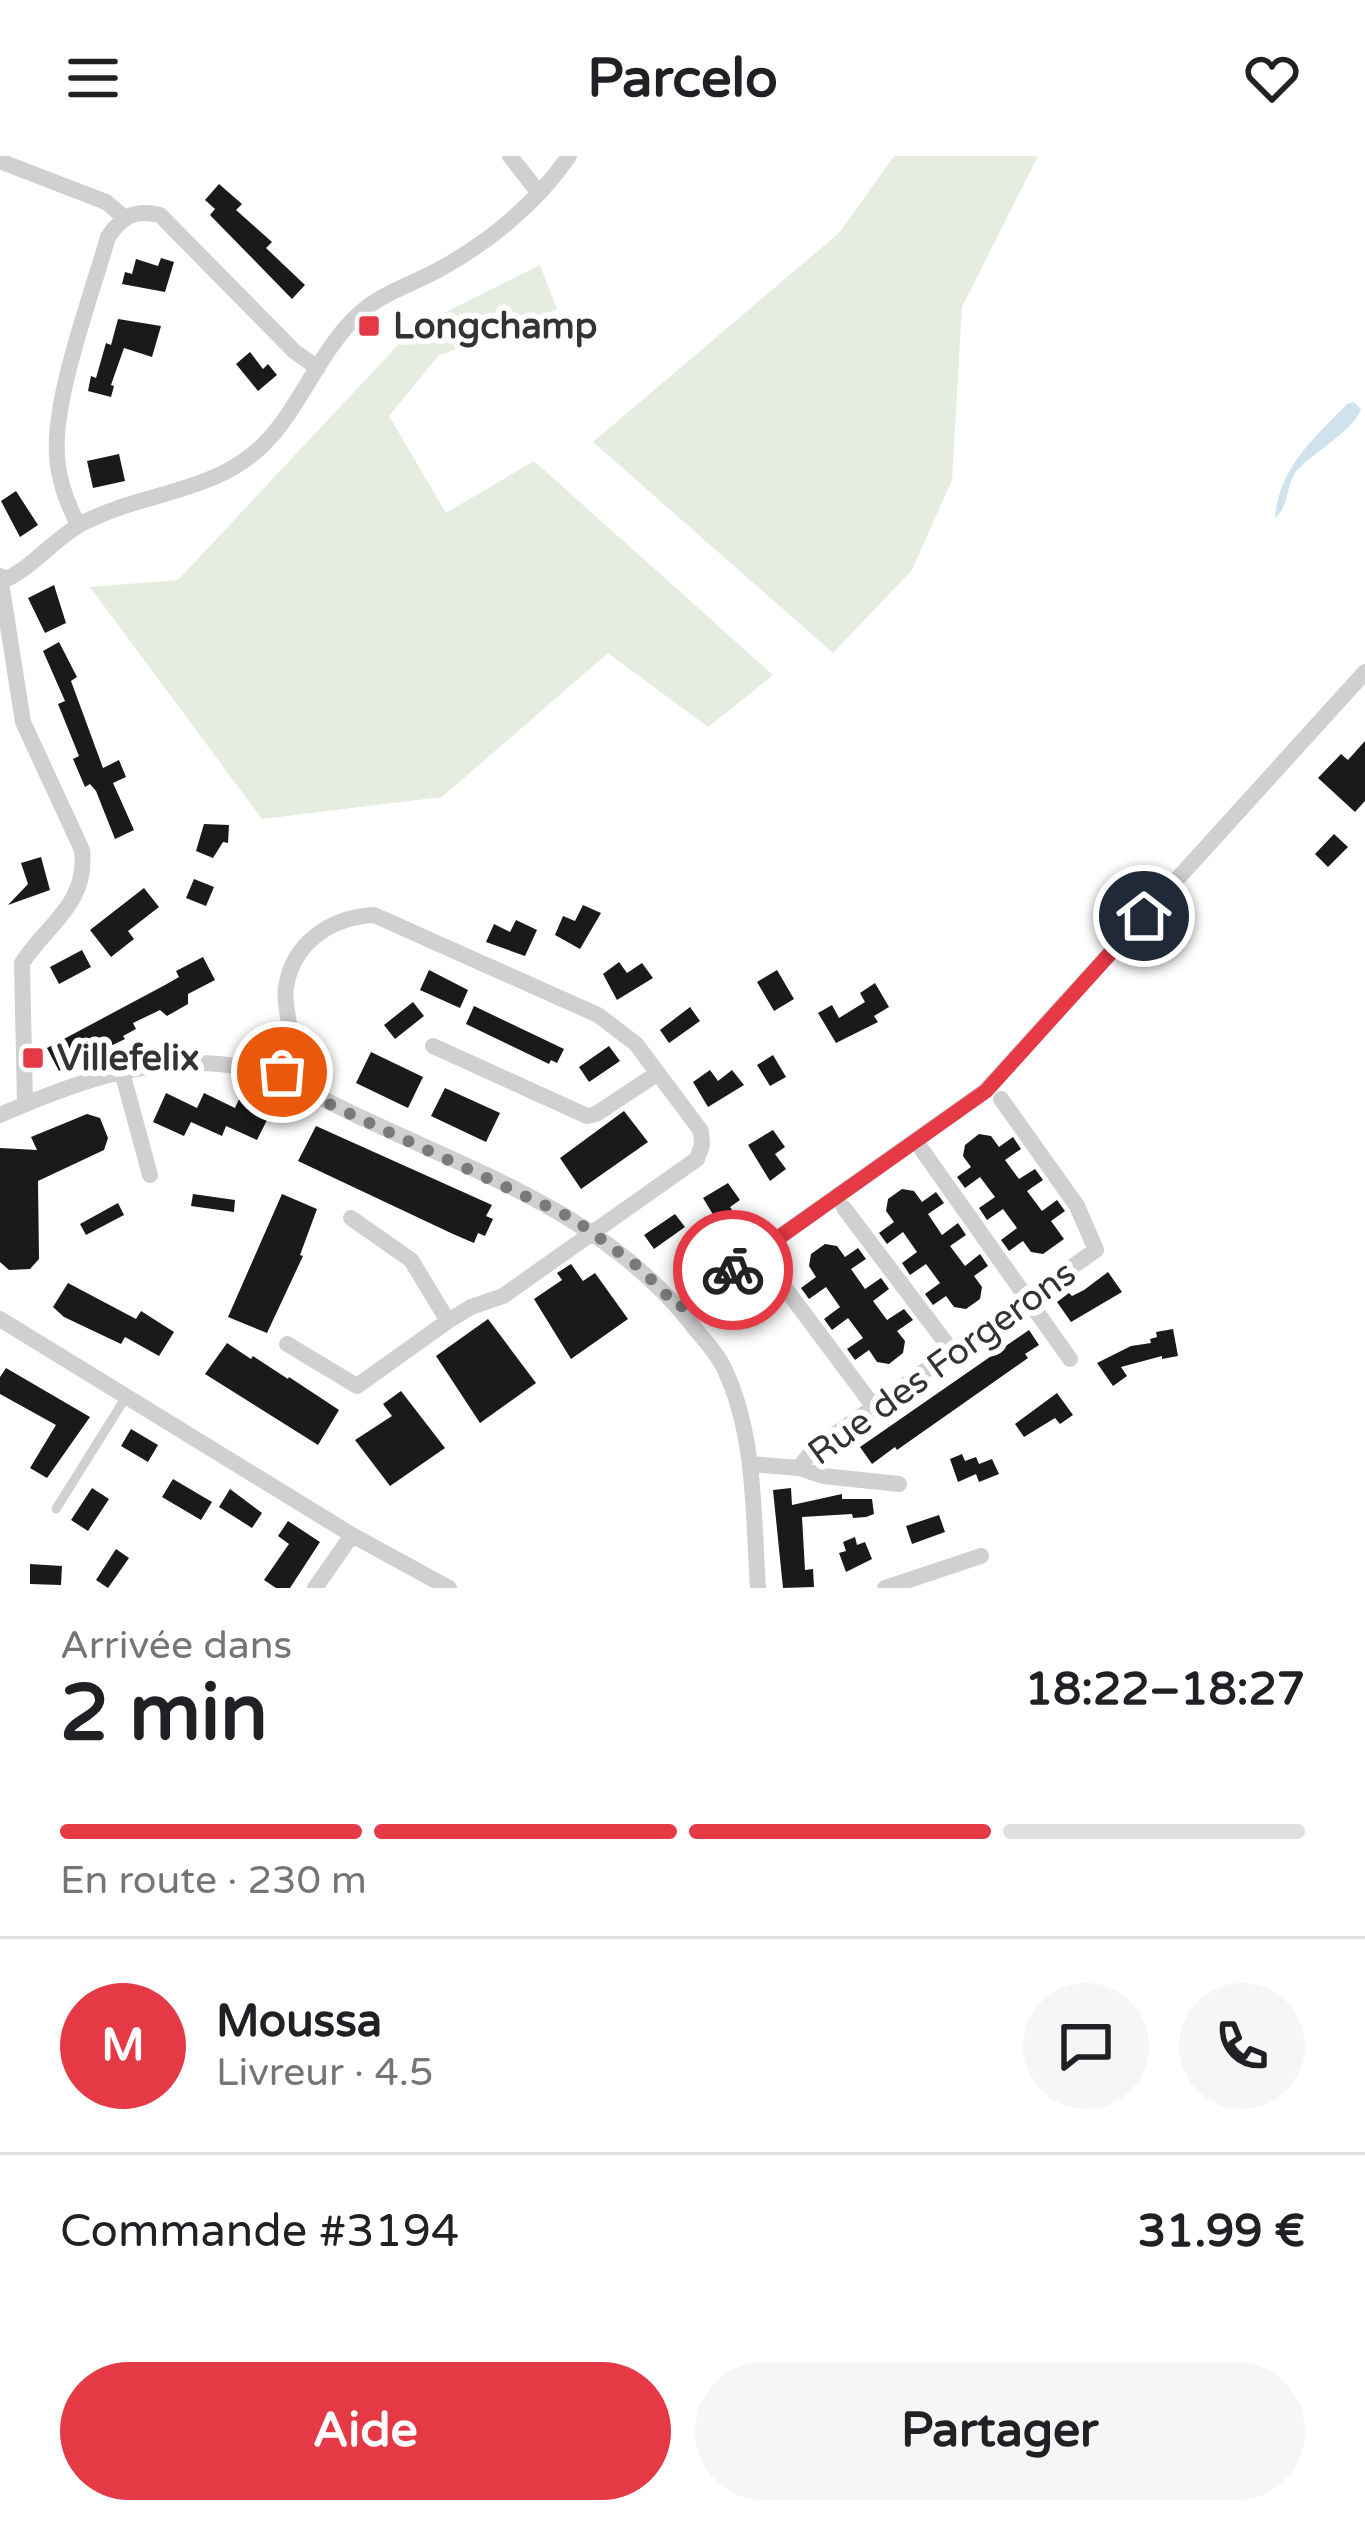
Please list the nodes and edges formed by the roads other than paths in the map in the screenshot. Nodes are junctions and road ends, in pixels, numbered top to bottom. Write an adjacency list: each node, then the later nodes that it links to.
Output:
1 (0, 156): 5 (street)
2 (510, 156): 4 (street)
3 (569, 156): 4 (street)
4 (539, 193): 6 (street)
5 (125, 218): 6 (street); 7 (street)
6 (318, 368): 7 (street)
7 (78, 525): 8 (street)
8 (1, 579): 15 (street)
9 (1365, 672): 24 (street)
10 (433, 1046): 12 (street)
11 (122, 1072): 13 (street); 15 (street); 18 (street)
12 (658, 1073): 13 (street); 21 (street)
13 (280, 1081): 21 (street)
14 (1001, 1099): 23 (street, Rue des Forgerons)
15 (25, 1105): 16 (street)
16 (0, 1115)
17 (922, 1150): 23 (street)
18 (150, 1175)
19 (844, 1208): 28 (street)
20 (351, 1218): 26 (street)
21 (595, 1232): 24 (street); 26 (street)
22 (772, 1272): 31 (street)
23 (1029, 1300): 28 (street, Rue des Forgerons); 29 (street)
24 (679, 1308): 32 (street)
25 (0, 1318): 30 (street)
26 (448, 1322): 27 (street)
27 (287, 1344)
28 (952, 1352): 31 (street, Rue des Forgerons)
29 (1070, 1359)
30 (126, 1396): 35 (lane); 36 (street)
31 (874, 1407): 33 (street, Rue des Forgerons)
32 (749, 1464): 33 (street, Rue des Forgerons); 40 (street)
33 (799, 1468): 34 (street)
34 (899, 1484)
35 (56, 1509)
36 (352, 1535): 38 (street); 39 (street)
37 (981, 1556): 41 (street)
38 (314, 1588)
39 (449, 1588)
40 (758, 1588)
41 (885, 1588)

